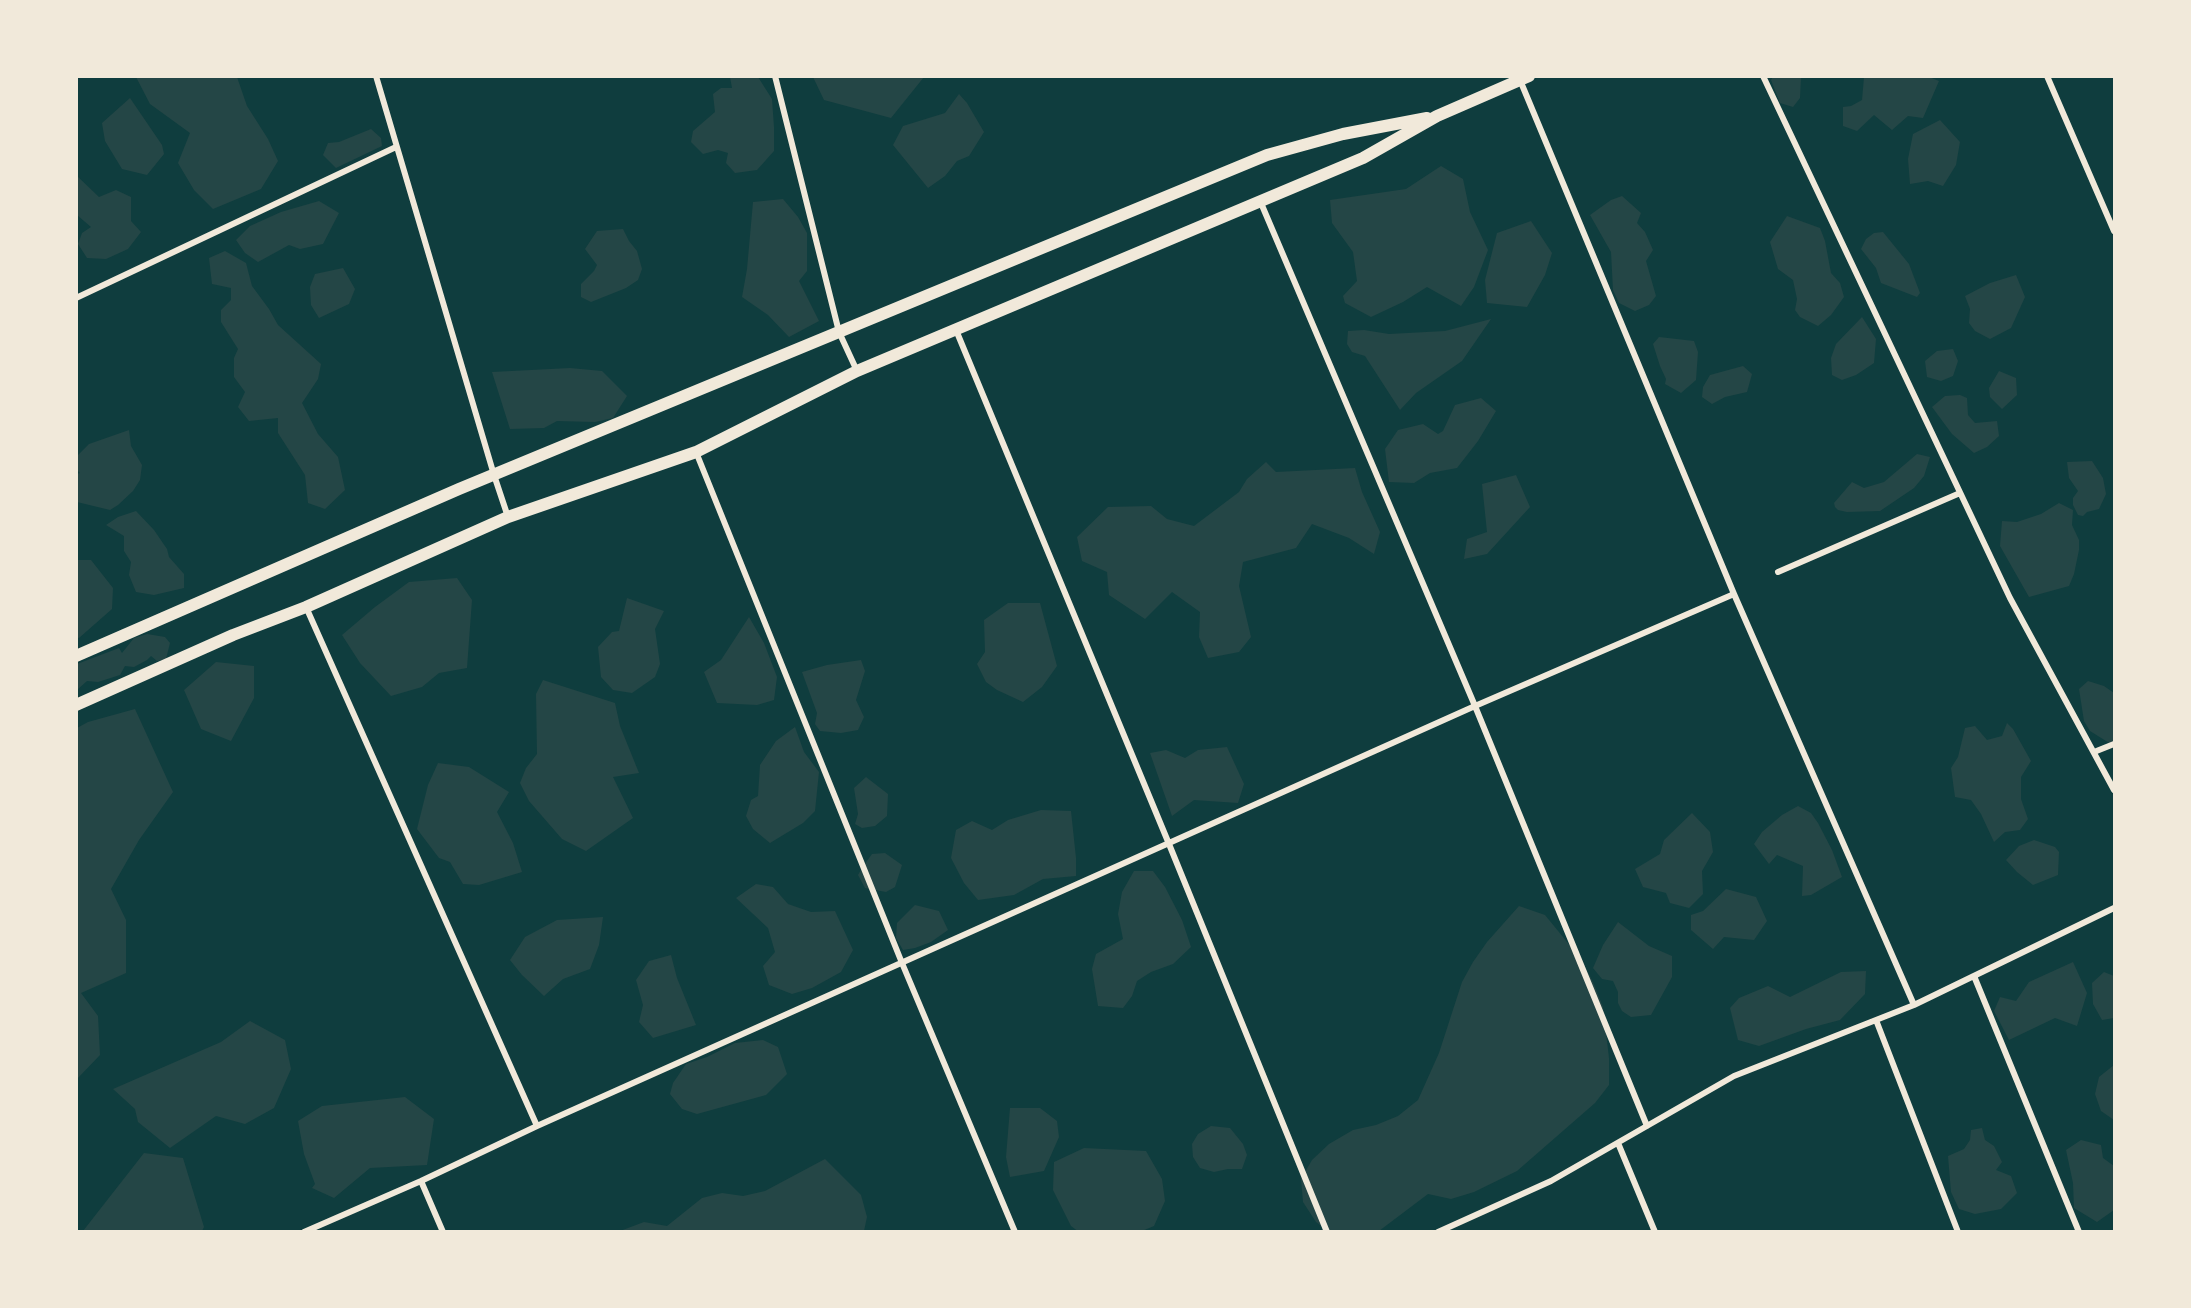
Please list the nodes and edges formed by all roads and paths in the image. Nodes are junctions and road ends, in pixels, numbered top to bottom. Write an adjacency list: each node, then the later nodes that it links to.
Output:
1 (376, 76): 7 (street)
2 (775, 76): 12 (street)
3 (1763, 76): 16 (street)
4 (2047, 76): 9 (street)
5 (1524, 78): 6 (main road); 19 (street)
6 (1437, 116): 8 (main road); 12 (main road)
7 (396, 147): 10 (street); 15 (street)
8 (1261, 203): 11 (main road); 23 (street)
9 (2115, 231)
10 (76, 298)
11 (956, 330): 13 (main road); 27 (street)
12 (839, 332): 13 (street); 15 (main road)
13 (857, 371): 14 (main road)
14 (696, 452): 17 (main road); 29 (street)
15 (494, 475): 17 (street); 21 (main road)
16 (1960, 493): 18 (street); 25 (street)
17 (508, 517): 20 (main road)
18 (1778, 572)
19 (1734, 594): 23 (street); 31 (street)
20 (306, 607): 22 (main road); 33 (street)
21 (76, 656)
22 (76, 705)
23 (1475, 706): 27 (street); 34 (street)
24 (2115, 744): 25 (street)
25 (2094, 752): 26 (street)
26 (2115, 790)
27 (1170, 844): 29 (street); 40 (street)
28 (2115, 908): 30 (street)
29 (902, 963): 33 (street); 39 (street)
30 (1974, 976): 31 (street); 44 (street)
31 (1914, 1005): 32 (street)
32 (1876, 1020): 34 (street); 43 (street)
33 (537, 1125): 36 (street)
34 (1647, 1126): 35 (street)
35 (1618, 1143): 41 (street); 42 (street)
36 (421, 1181): 37 (street); 38 (street)
37 (304, 1232)
38 (443, 1232)
39 (1015, 1232)
40 (1327, 1232)
41 (1438, 1232)
42 (1655, 1232)
43 (1958, 1232)
44 (2079, 1232)

